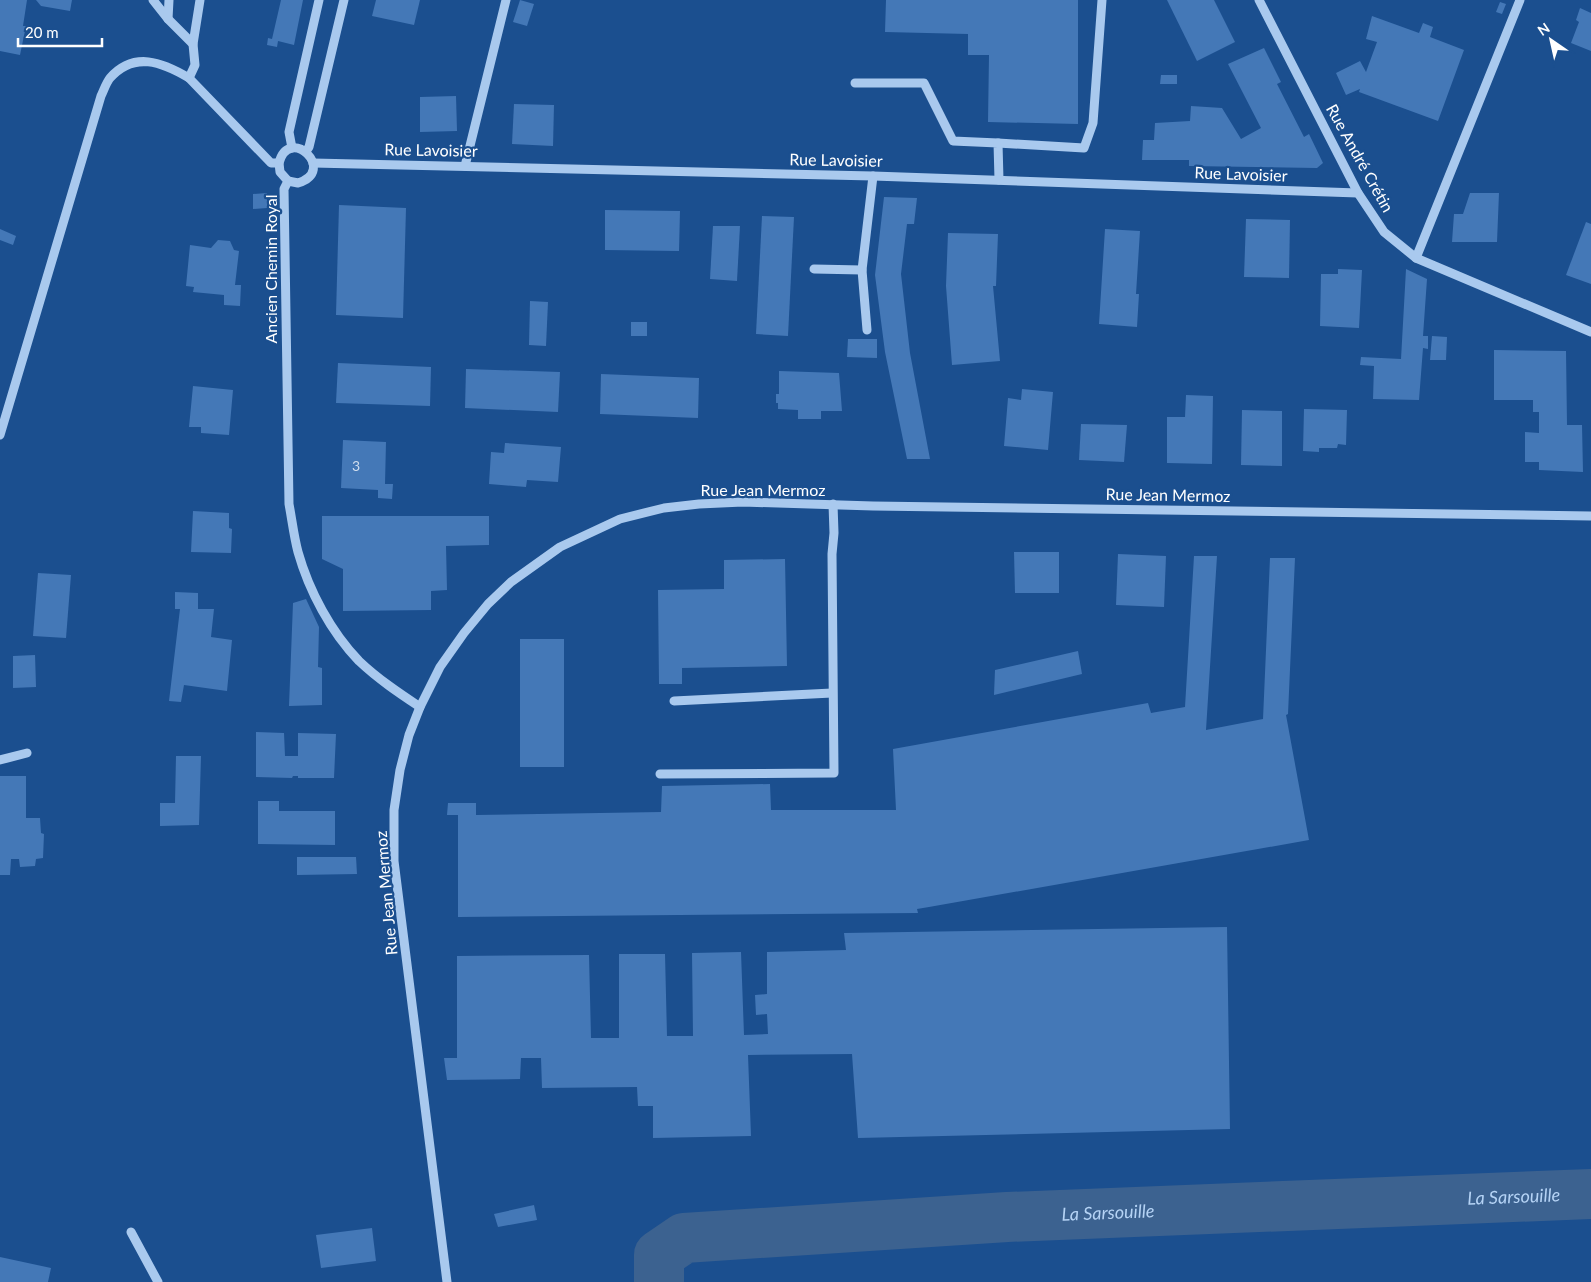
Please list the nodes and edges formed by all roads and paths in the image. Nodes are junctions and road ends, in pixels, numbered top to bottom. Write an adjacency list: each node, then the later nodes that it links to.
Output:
1 (153, 0): 10 (street)
2 (169, 0): 10 (street)
3 (200, 0): 11 (street)
4 (319, 0): 15 (street)
5 (344, 0): 16 (street)
6 (506, 0): 19 (street)
7 (1102, 0): 14 (street)
8 (1259, 0): 23 (street, Rue André Crétin)
9 (1520, 0): 24 (street)
10 (168, 19): 11 (street)
11 (193, 44): 12 (street)
12 (189, 78): 17 (street); 29 (street)
13 (855, 83): 14 (street)
14 (998, 143): 21 (street)
15 (292, 148): 16 (street); 17 (street)
16 (306, 151): 18 (street)
17 (279, 163): 22 (street, Ancien Chemin Royal)
18 (313, 163): 19 (street, Rue Lavoisier); 22 (street)
19 (464, 166): 20 (street, Rue Lavoisier)
20 (873, 176): 21 (street, Rue Lavoisier); 26 (street)
21 (999, 180): 23 (street, Rue Lavoisier)
22 (288, 181): 34 (street, Ancien Chemin Royal)
23 (1358, 193): 24 (street, Rue André Crétin)
24 (1416, 258): 28 (street, Rue André Crétin)
25 (814, 269): 26 (street)
26 (862, 270): 27 (street)
27 (867, 330)
28 (1591, 332)
29 (0, 435)
30 (833, 504): 31 (street, Rue Jean Mermoz); 32 (street); 34 (street, Rue Jean Mermoz)
31 (1591, 516)
32 (832, 694): 33 (street); 37 (street)
33 (674, 701)
34 (420, 707): 40 (street, Rue Jean Mermoz)
35 (27, 753): 36 (street)
36 (0, 760)
37 (660, 774)
38 (130, 1232): 39 (street)
39 (158, 1282)
40 (447, 1282)

